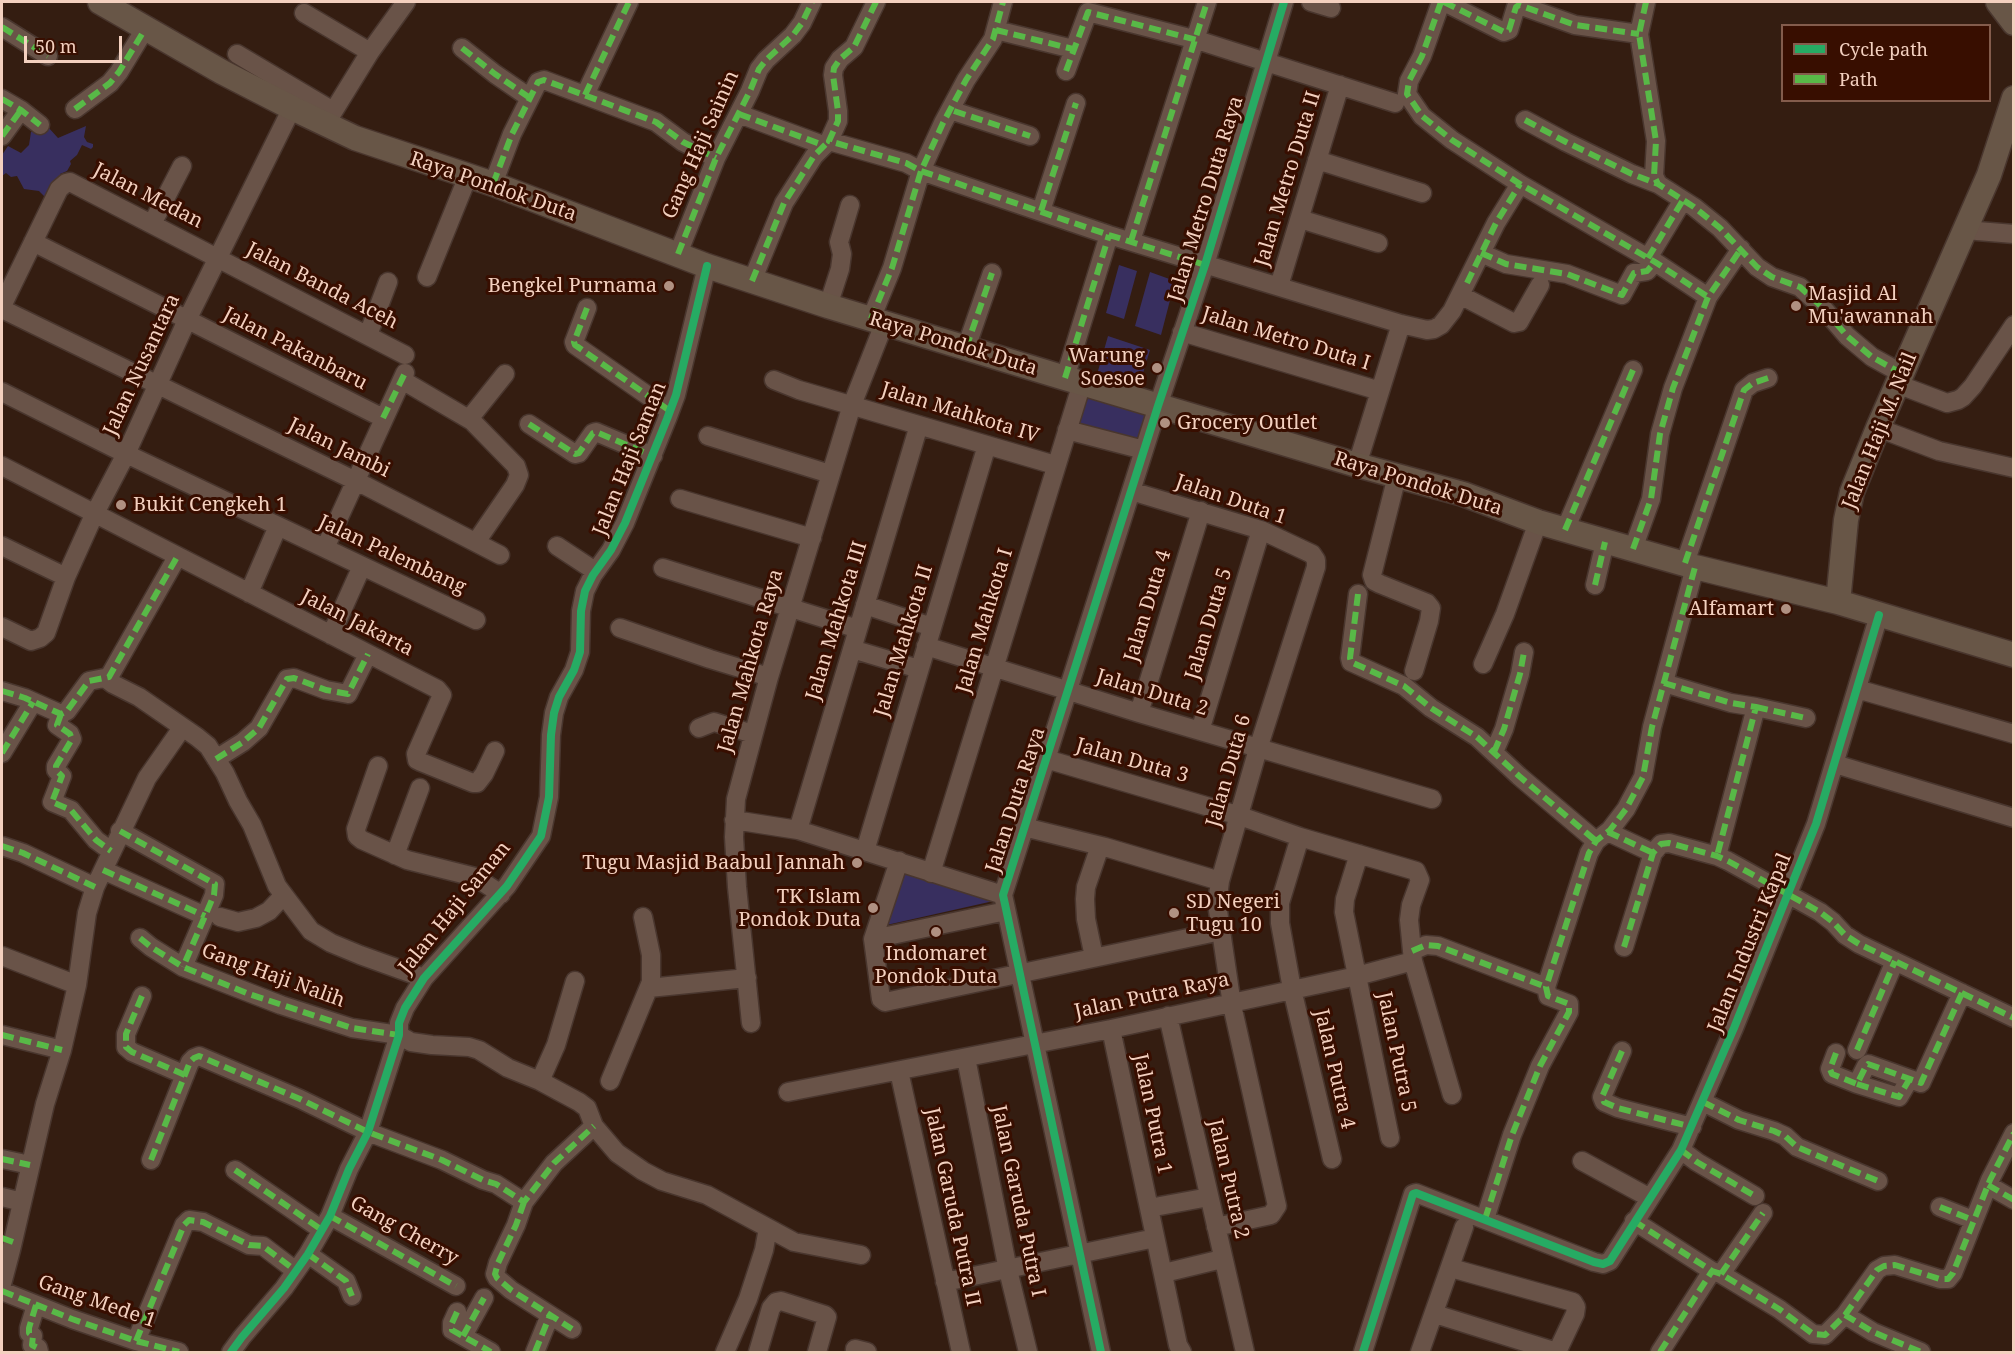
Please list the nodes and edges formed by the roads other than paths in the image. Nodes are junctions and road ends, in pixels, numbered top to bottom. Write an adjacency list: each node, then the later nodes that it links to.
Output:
1 (100, 2): 18 (main road, Raya Pondok Duta)
2 (406, 2): 24 (street)
3 (629, 2): 30 (street)
4 (812, 2): 40 (street, Gang Haji Sainin)
5 (876, 2): 46 (street)
6 (1003, 2): 19 (street, Jalan Mahkota Raya)
7 (1207, 2): 21 (street)
8 (1284, 2): 27 (street, Jalan Metro Duta Raya)
9 (1311, 2): 14 (street)
10 (1443, 2): 20 (street); 53 (street)
11 (1646, 2): 20 (street)
12 (1998, 2): 16 (main road)
13 (1089, 7): 21 (street); 23 (street)
14 (1331, 8)
15 (304, 13): 24 (street)
16 (2013, 23)
17 (2, 27): 26 (street)
18 (145, 29): 36 (main road, Raya Pondok Duta); 37 (street)
19 (996, 30): 23 (street); 39 (street, Jalan Mahkota Raya)
20 (1638, 34): 54 (street)
21 (1197, 40): 27 (street); 64 (street)
22 (462, 48): 31 (street)
23 (1073, 50): 28 (street)
24 (370, 52): 41 (street)
25 (237, 54): 41 (street)
26 (48, 56)
27 (1266, 61): 29 (street); 72 (street, Jalan Metro Duta Raya)
28 (1066, 71)
29 (1340, 85): 35 (street); 48 (street, Jalan Metro Duta II)
30 (585, 96): 31 (street); 47 (street)
31 (530, 98): 52 (street)
32 (2013, 98): 61 (main road, Jalan Haji M. Nail)
33 (2, 99): 38 (street)
34 (1076, 103): 58 (street)
35 (1395, 103)
36 (291, 108): 41 (main road, Raya Pondok Duta); 70 (street, Jalan Nusantara)
37 (75, 109)
38 (21, 110): 43 (street); 44 (street)
39 (950, 110): 45 (street); 50 (street, Jalan Mahkota Raya)
40 (739, 114): 46 (street); 47 (street, Gang Haji Sainin)
41 (329, 118): 51 (main road, Raya Pondok Duta)
42 (1525, 120): 54 (street)
43 (40, 125)
44 (2, 136)
45 (1030, 136)
46 (826, 143): 50 (street); 76 (street)
47 (716, 158): 69 (street, Gang Haji Sainin)
48 (1317, 160): 55 (street); 59 (street, Jalan Metro Duta II)
49 (182, 166): 60 (street)
50 (921, 171): 58 (street); 86 (street, Jalan Mahkota Raya)
51 (468, 176): 52 (main road, Raya Pondok Duta); 75 (street)
52 (493, 184): 69 (main road, Raya Pondok Duta)
53 (1520, 184): 68 (street); 71 (street)
54 (1658, 184): 56 (street)
55 (1422, 193)
56 (1683, 200): 67 (street); 71 (street)
57 (850, 205): 82 (street)
58 (1041, 211): 63 (street)
59 (1300, 219): 66 (street); 79 (street, Jalan Metro Duta II)
60 (152, 224): 65 (street, Jalan Medan); 70 (street, Jalan Medan)
61 (1965, 230): 62 (street); 96 (main road, Jalan Haji M. Nail)
62 (2013, 234)
63 (1110, 235): 64 (street); 98 (street, Jalan Mahkota I)
64 (1131, 241): 72 (street)
65 (33, 242): 83 (street); 85 (street, Jalan Pakanbaru)
66 (1378, 243)
67 (1741, 249): 81 (street); 96 (street)
68 (1481, 253): 71 (street); 80 (street)
69 (678, 254): 73 (main road, Raya Pondok Duta)
70 (217, 258): 85 (street, Jalan Nusantara); 90 (street, Jalan Banda Aceh)
71 (1652, 260): 81 (street)
72 (1205, 264): 79 (street); 89 (street, Jalan Metro Duta Raya)
73 (707, 266): 76 (main road, Raya Pondok Duta); 104 (street, Jalan Haji Saman)
74 (992, 273): 91 (street)
75 (427, 277)
76 (752, 281): 82 (main road, Raya Pondok Duta)
77 (388, 282): 90 (street)
78 (1540, 285): 80 (street)
79 (1279, 286): 87 (street)
80 (1463, 289): 87 (street)
81 (1708, 297): 137 (street)
82 (828, 306): 86 (main road, Raya Pondok Duta)
83 (2, 307): 99 (street, Jalan Jambi)
84 (587, 308): 104 (street)
85 (187, 320): 99 (street, Jalan Nusantara); 105 (street, Jalan Pakanbaru)
86 (878, 321): 91 (main road, Raya Pondok Duta); 102 (street, Jalan Mahkota Raya)
87 (1401, 324): 100 (street, Jalan Metro Duta I)
88 (2013, 325): 96 (street)
89 (1182, 332): 100 (street, Jalan Metro Duta I); 103 (street, Jalan Metro Duta Raya)
90 (368, 335): 92 (street, Jalan Banda Aceh)
91 (966, 348): 98 (main road, Raya Pondok Duta)
92 (404, 369): 105 (street); 106 (street, Jalan Banda Aceh)
93 (1633, 370): 130 (street)
94 (505, 374): 106 (street)
95 (1768, 378): 141 (street)
96 (1899, 379): 109 (main road, Jalan Haji M. Nail)
97 (774, 380): 102 (street, Jalan Mahkota IV)
98 (1073, 381): 103 (main road, Raya Pondok Duta); 110 (street, Jalan Mahkota I)
99 (158, 385): 114 (street, Jalan Nusantara); 122 (street, Jalan Jambi)
100 (1380, 391): 117 (street)
101 (2, 392): 114 (street, Jalan Palembang)
102 (852, 405): 108 (street, Jalan Mahkota IV); 120 (street, Jalan Mahkota Raya)
103 (1158, 405): 113 (street, Jalan Duta Raya); 117 (main road, Raya Pondok Duta)
104 (670, 411): 115 (street, Jalan Haji Saman)
105 (383, 418): 122 (street)
106 (472, 421): 132 (street, Jalan Banda Aceh)
107 (529, 424): 115 (street)
108 (919, 425): 112 (street, Jalan Mahkota IV); 150 (street, Jalan Mahkota III)
109 (1878, 428): 119 (street); 149 (main road, Jalan Haji M. Nail)
110 (1067, 430): 113 (street); 116 (street, Jalan Mahkota I)
111 (708, 436): 120 (street)
112 (987, 445): 116 (street, Jalan Mahkota IV); 155 (street, Jalan Mahkota II)
113 (1144, 450): 123 (street, Jalan Duta Raya)
114 (126, 454): 126 (street, Jalan Nusantara); 128 (street, Jalan Palembang)
115 (652, 456): 144 (street, Jalan Haji Saman)
116 (1055, 465): 165 (street, Jalan Mahkota I)
117 (1357, 465): 121 (main road, Raya Pondok Duta)
118 (2, 466): 126 (street, Jalan Jakarta)
119 (2013, 468)
120 (830, 474): 131 (street, Jalan Mahkota Raya)
121 (1398, 476): 127 (main road, Raya Pondok Duta); 167 (street)
122 (355, 481): 132 (street, Jalan Jambi); 136 (street)
123 (1131, 491): 125 (street, Jalan Duta 1); 172 (street, Jalan Duta Raya)
124 (680, 499): 131 (street)
125 (1201, 511): 129 (street, Jalan Duta 1); 176 (street, Jalan Duta 4)
126 (94, 515): 139 (street, Jalan Jakarta); 145 (street, Jalan Nusantara)
127 (1538, 522): 130 (main road, Raya Pondok Duta); 164 (street)
128 (278, 526): 136 (street, Jalan Palembang); 147 (street)
129 (1261, 530): 140 (street, Jalan Duta 1); 181 (street, Jalan Duta 5)
130 (1565, 530): 133 (main road, Raya Pondok Duta)
131 (812, 538): 151 (street, Jalan Mahkota Raya)
132 (476, 542): 138 (street, Jalan Jambi)
133 (1605, 542): 137 (main road, Raya Pondok Duta); 146 (street)
134 (2, 546): 145 (street)
135 (557, 546): 144 (street)
136 (325, 548): 142 (street, Jalan Palembang)
137 (1633, 549): 141 (main road, Raya Pondok Duta)
138 (500, 555)
139 (177, 557): 147 (street, Jalan Jakarta); 168 (street)
140 (1315, 557): 184 (street, Jalan Duta 6)
141 (1690, 565): 149 (main road, Raya Pondok Duta); 170 (street)
142 (362, 566): 153 (street, Jalan Palembang); 158 (street)
143 (663, 568): 151 (street)
144 (595, 572): 215 (street, Jalan Haji Saman)
145 (66, 577): 154 (street, Jalan Nusantara)
146 (1595, 585)
147 (249, 594): 158 (street, Jalan Jakarta)
148 (1358, 594): 186 (street)
149 (1838, 602): 152 (main road, Raya Pondok Duta)
150 (865, 605): 155 (street); 157 (street, Jalan Mahkota III)
151 (789, 608): 157 (street); 169 (street, Jalan Mahkota Raya)
152 (1879, 615): 163 (main road, Raya Pondok Duta); 171 (street, Jalan Industri Kapal)
153 (476, 620)
154 (2, 627)
155 (932, 627): 159 (street, Jalan Mahkota II)
156 (620, 628): 169 (street)
157 (858, 629): 160 (street, Jalan Mahkota III)
158 (331, 635): 162 (street, Jalan Jakarta)
159 (926, 646): 165 (street, Jalan Duta 2); 166 (street, Jalan Mahkota II)
160 (852, 649): 166 (street); 198 (street, Jalan Mahkota III)
161 (1524, 652): 186 (street)
162 (369, 654): 185 (street, Jalan Jakarta); 188 (street)
163 (2013, 655)
164 (1483, 664)
165 (995, 668): 172 (street, Jalan Duta 2); 212 (street, Jalan Mahkota I)
166 (919, 669): 204 (street, Jalan Mahkota II)
167 (1414, 671)
168 (109, 677): 177 (street); 179 (street)
169 (769, 677): 182 (street, Jalan Mahkota Raya)
170 (1664, 683): 175 (street); 200 (street)
171 (1857, 688): 183 (street); 190 (street, Jalan Industri Kapal)
172 (1068, 690): 176 (street, Jalan Duta 2); 189 (street, Jalan Duta Raya)
173 (2, 691): 174 (street)
174 (33, 702): 177 (street); 187 (street)
175 (1756, 707): 178 (street); 209 (street)
176 (1139, 713): 181 (street, Jalan Duta 2)
177 (61, 714): 205 (street)
178 (1806, 718)
179 (182, 728): 188 (street); 199 (street)
180 (699, 729): 182 (street)
181 (1200, 731): 184 (street, Jalan Duta 2)
182 (753, 734): 196 (street, Jalan Mahkota Raya)
183 (2013, 734)
184 (1258, 749): 193 (street, Jalan Duta 2); 194 (street, Jalan Duta 6)
185 (495, 751)
186 (1494, 752): 200 (street)
187 (2, 753)
188 (216, 759): 216 (street)
189 (1046, 759): 194 (street, Jalan Duta 3); 197 (street, Jalan Duta Raya)
190 (1835, 764): 195 (street); 217 (street, Jalan Industri Kapal)
191 (378, 766): 208 (street)
192 (420, 788): 208 (street)
193 (1432, 799)
194 (1240, 816): 201 (street, Jalan Duta 3); 213 (street, Jalan Duta 6)
195 (2013, 818)
196 (734, 820): 198 (street); 233 (street, Jalan Mahkota Raya)
197 (1024, 826): 203 (street); 218 (street, Jalan Duta Raya)
198 (798, 830): 204 (street)
199 (120, 831): 205 (street); 219 (street)
200 (1602, 836): 206 (street); 236 (street)
201 (1300, 837): 207 (street, Jalan Duta 3); 238 (street, Jalan Putra 4)
202 (2, 846): 214 (street)
203 (1100, 846): 213 (street); 227 (street)
204 (865, 850): 210 (street)
205 (111, 851): 211 (street)
206 (1653, 853): 209 (street); 224 (street)
207 (1359, 854): 226 (street, Jalan Duta 3); 231 (street, Jalan Putra 5)
208 (395, 855): 215 (street)
209 (1717, 856): 217 (street)
210 (899, 861): 212 (street); 223 (street)
211 (103, 870): 214 (street); 219 (street)
212 (931, 873): 218 (street)
213 (1220, 881): 221 (street, Jalan Duta 6)
214 (95, 887): 235 (street)
215 (501, 894): 232 (street, Jalan Haji Saman)
216 (284, 895): 219 (street); 232 (street)
217 (1788, 895): 228 (street); 260 (street, Jalan Industri Kapal)
218 (1004, 903): 223 (street); 230 (street, Jalan Duta Raya)
219 (212, 917): 229 (street)
220 (644, 917): 237 (street)
221 (1221, 931): 227 (street); 241 (street, Jalan Duta 6)
222 (140, 938): 229 (street, Gang Haji Nalih)
223 (873, 939): 230 (street)
224 (1624, 947)
225 (2, 956): 235 (street)
226 (1413, 956): 231 (street, Jalan Putra Raya); 236 (street, Jalan Putra Raya); 259 (street)
227 (1094, 957): 230 (street)
228 (1895, 961): 239 (street); 250 (street)
229 (183, 967): 247 (street, Gang Haji Nalih)
230 (1020, 974): 248 (street, Jalan Duta Raya)
231 (1357, 976): 238 (street, Jalan Putra Raya); 265 (street, Jalan Putra 5)
232 (424, 978): 247 (street, Jalan Haji Saman)
233 (747, 978): 237 (street); 244 (street, Jalan Mahkota Raya)
234 (575, 981): 256 (street)
235 (77, 985): 249 (street)
236 (1546, 987): 285 (street, Jalan Putra Raya)
237 (649, 988): 257 (street)
238 (1292, 989): 241 (street, Jalan Putra Raya); 269 (street, Jalan Putra 4)
239 (1962, 993): 243 (street); 252 (street)
240 (142, 996): 255 (street)
241 (1231, 1002): 242 (street, Jalan Putra Raya); 289 (street, Jalan Duta 6)
242 (1168, 1016): 245 (street, Jalan Putra Raya); 277 (street, Jalan Putra 2)
243 (2013, 1018)
244 (751, 1023)
245 (1111, 1029): 248 (street, Jalan Putra Raya); 283 (street, Jalan Putra 1)
246 (2, 1035): 249 (street)
247 (399, 1035): 256 (street, Gang Haji Nalih); 263 (street, Jalan Haji Saman)
248 (1034, 1045): 253 (street, Jalan Putra Raya); 295 (street, Jalan Duta Raya)
249 (62, 1050): 271 (street)
250 (1857, 1050)
251 (1622, 1051): 262 (street)
252 (1836, 1053)
253 (966, 1058): 254 (street, Jalan Putra Raya); 299 (street, Jalan Garuda Putra I)
254 (899, 1071): 258 (street, Jalan Putra Raya); 303 (street, Jalan Garuda Putra II)
255 (185, 1075): 263 (street); 268 (street)
256 (540, 1081): 261 (street, Gang Haji Nalih)
257 (610, 1081)
258 (788, 1092)
259 (1452, 1095)
260 (1702, 1102): 262 (street, Jalan Industri Kapal); 273 (street)
261 (594, 1126): 281 (street); 291 (street, Gang Haji Nalih)
262 (1692, 1127): 266 (street, Jalan Industri Kapal)
263 (368, 1132): 281 (street); 288 (street, Jalan Haji Saman)
264 (2013, 1133): 274 (street)
265 (1390, 1138)
266 (1681, 1150): 275 (street); 278 (street, Jalan Industri Kapal)
267 (2, 1159): 271 (street)
268 (151, 1160)
269 (1332, 1160)
270 (1582, 1161): 278 (street)
271 (30, 1165): 280 (street)
272 (235, 1170): 288 (street, Gang Cherry)
273 (1878, 1181)
274 (1988, 1185): 279 (street); 286 (street)
275 (1755, 1196)
276 (2, 1197): 280 (street)
277 (1209, 1197): 283 (street); 289 (street, Jalan Putra 2)
278 (1650, 1198): 287 (street, Jalan Industri Kapal)
279 (2013, 1200)
280 (22, 1202): 293 (street)
281 (524, 1202): 312 (street)
282 (1940, 1207): 286 (street)
283 (1149, 1208): 292 (street, Jalan Putra 1)
284 (1763, 1213): 302 (street)
285 (1485, 1219): 287 (street, Jalan Industri Kapal); 332 (street)
286 (1973, 1220): 313 (street)
287 (1634, 1221): 302 (street)
288 (326, 1223): 294 (street, Jalan Haji Saman); 305 (street, Gang Cherry)
289 (1216, 1227): 297 (street, Jalan Putra 2)
290 (1464, 1227): 298 (street)
291 (768, 1228): 296 (street, Gang Haji Nalih); 323 (street)
292 (1155, 1238): 295 (street); 301 (street, Jalan Putra 1)
293 (7, 1240): 304 (street)
294 (308, 1254): 300 (street, Jalan Haji Saman); 307 (street)
295 (1080, 1254): 299 (street); 330 (street, Jalan Duta Raya)
296 (861, 1255)
297 (1222, 1259): 301 (street); 331 (street, Jalan Putra 2)
298 (1451, 1268): 311 (street); 334 (street)
299 (1008, 1270): 303 (street); 329 (street, Jalan Garuda Putra I)
300 (296, 1271): 316 (street); 320 (street, Jalan Haji Saman)
301 (1164, 1273): 317 (street, Jalan Putra 1)
302 (1717, 1273): 313 (street); 335 (street)
303 (945, 1282): 328 (street, Jalan Garuda Putra II)
304 (2, 1284)
305 (456, 1286)
306 (2, 1291): 309 (street, Gang Mede 1)
307 (352, 1296)
308 (484, 1298): 315 (street)
309 (36, 1305): 316 (street, Gang Mede 1); 318 (street)
310 (457, 1312): 315 (street)
311 (1435, 1314): 333 (street); 334 (street)
312 (550, 1315): 314 (street); 322 (street)
313 (1845, 1316): 336 (street)
314 (572, 1329)
315 (463, 1336): 321 (street)
316 (136, 1341): 319 (street, Gang Mede 1)
317 (1181, 1352)
318 (39, 1353)
319 (179, 1353)
320 (231, 1353)
321 (491, 1353)
322 (536, 1353)
323 (725, 1353)
324 (758, 1353): 325 (street)
325 (817, 1353)
326 (855, 1353): 327 (street)
327 (867, 1353)
328 (961, 1353)
329 (1028, 1353)
330 (1101, 1353)
331 (1245, 1353)
332 (1363, 1353)
333 (1420, 1353)
334 (1557, 1353)
335 (1660, 1353)
336 (1921, 1353)

